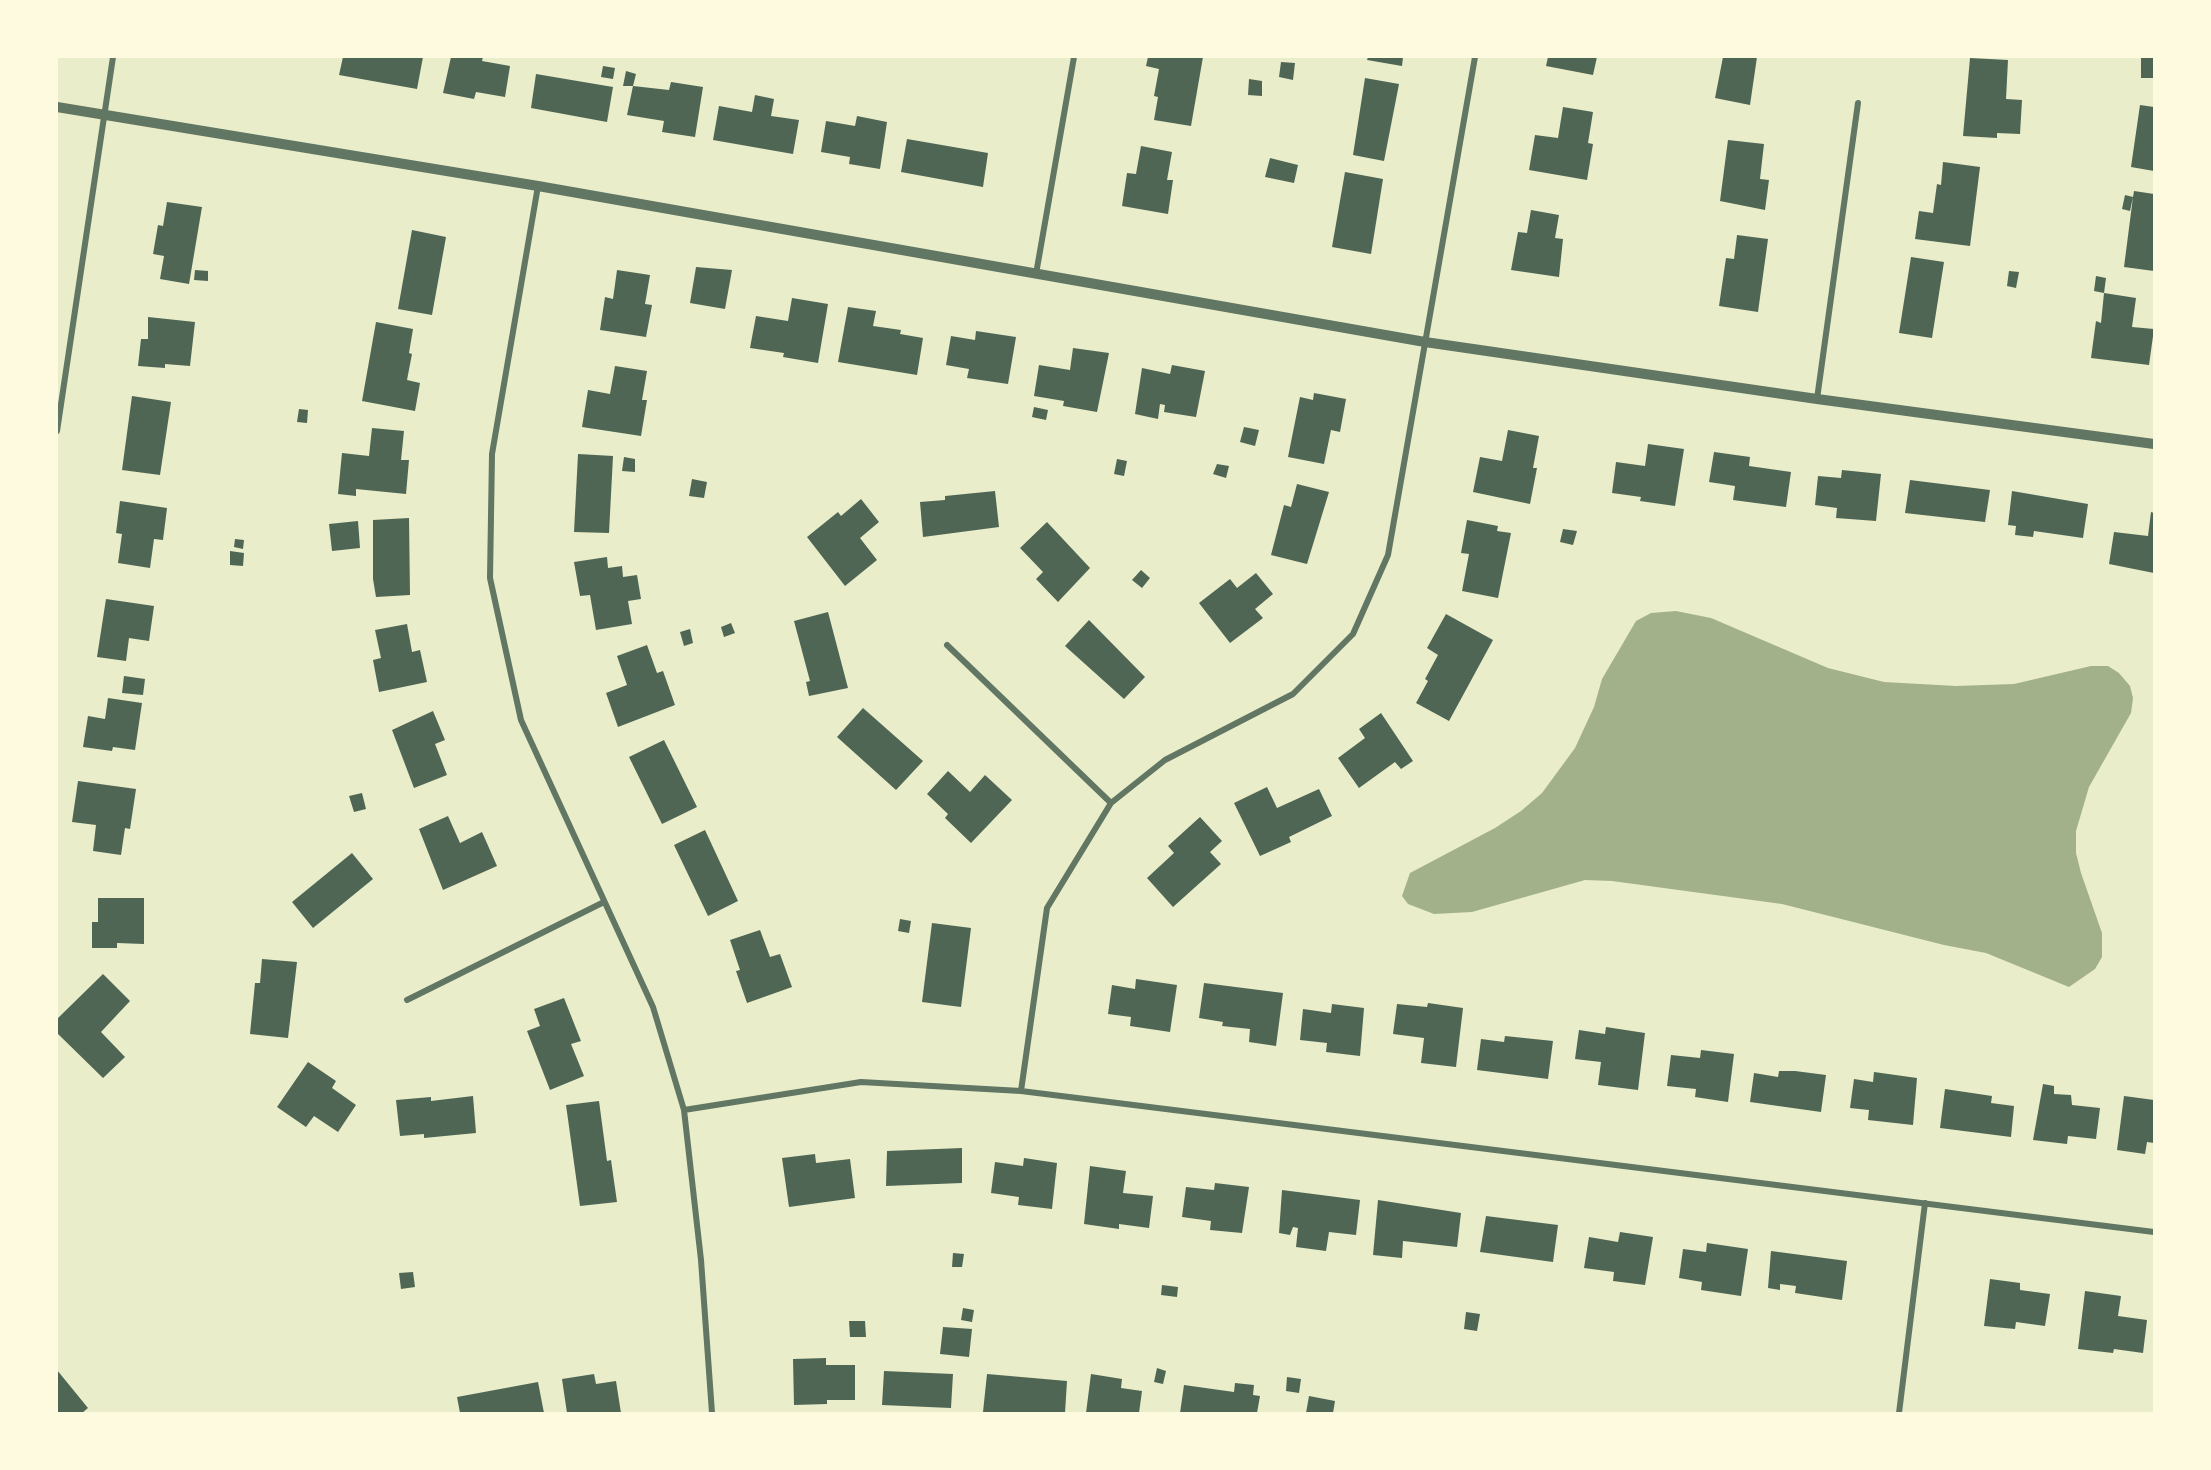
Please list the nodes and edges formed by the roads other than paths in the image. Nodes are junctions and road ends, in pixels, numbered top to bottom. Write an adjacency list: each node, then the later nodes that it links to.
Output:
1 (112, 57): 6 (street)
2 (1074, 57): 8 (street)
3 (1475, 57): 9 (street)
4 (1858, 103): 10 (street)
5 (57, 107): 6 (street)
6 (104, 115): 7 (street); 11 (street)
7 (538, 186): 8 (street); 15 (street)
8 (1036, 273): 9 (street)
9 (1425, 342): 10 (street); 14 (street)
10 (1817, 399): 12 (street)
11 (57, 431)
12 (2154, 444)
13 (947, 645): 14 (street)
14 (1110, 803): 17 (street)
15 (604, 902): 16 (street); 18 (street)
16 (407, 1000)
17 (1021, 1091): 18 (street); 19 (street)
18 (684, 1110): 21 (street)
19 (1925, 1203): 20 (street); 22 (street)
20 (2154, 1232)
21 (712, 1413)
22 (1899, 1413)

